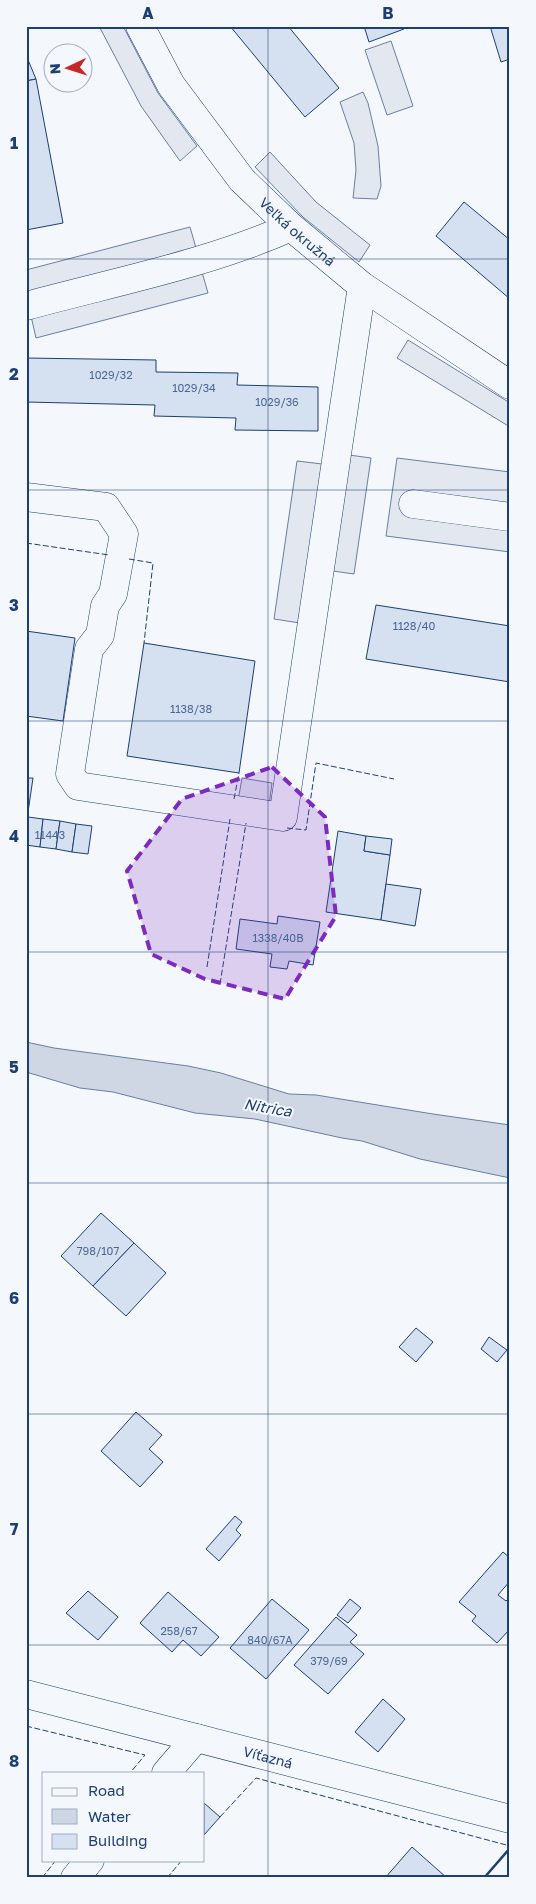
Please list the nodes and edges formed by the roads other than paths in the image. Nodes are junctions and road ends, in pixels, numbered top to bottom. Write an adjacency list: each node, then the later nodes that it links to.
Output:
1 (140, 26): 2 (street, Veľká okružná)
2 (291, 227): 3 (street, Veľká okružná); 4 (street)
3 (362, 286): 5 (street, Veľká okružná); 6 (street)
4 (26, 306)
5 (510, 385)
6 (26, 497)
7 (413, 504): 8 (street)
8 (510, 518)
9 (26, 1694): 10 (street, Víťazná)
10 (196, 1738): 11 (street); 12 (street, Víťazná)
11 (167, 1772)
12 (510, 1819)
13 (88, 1862): 14 (street)
14 (75, 1878)

